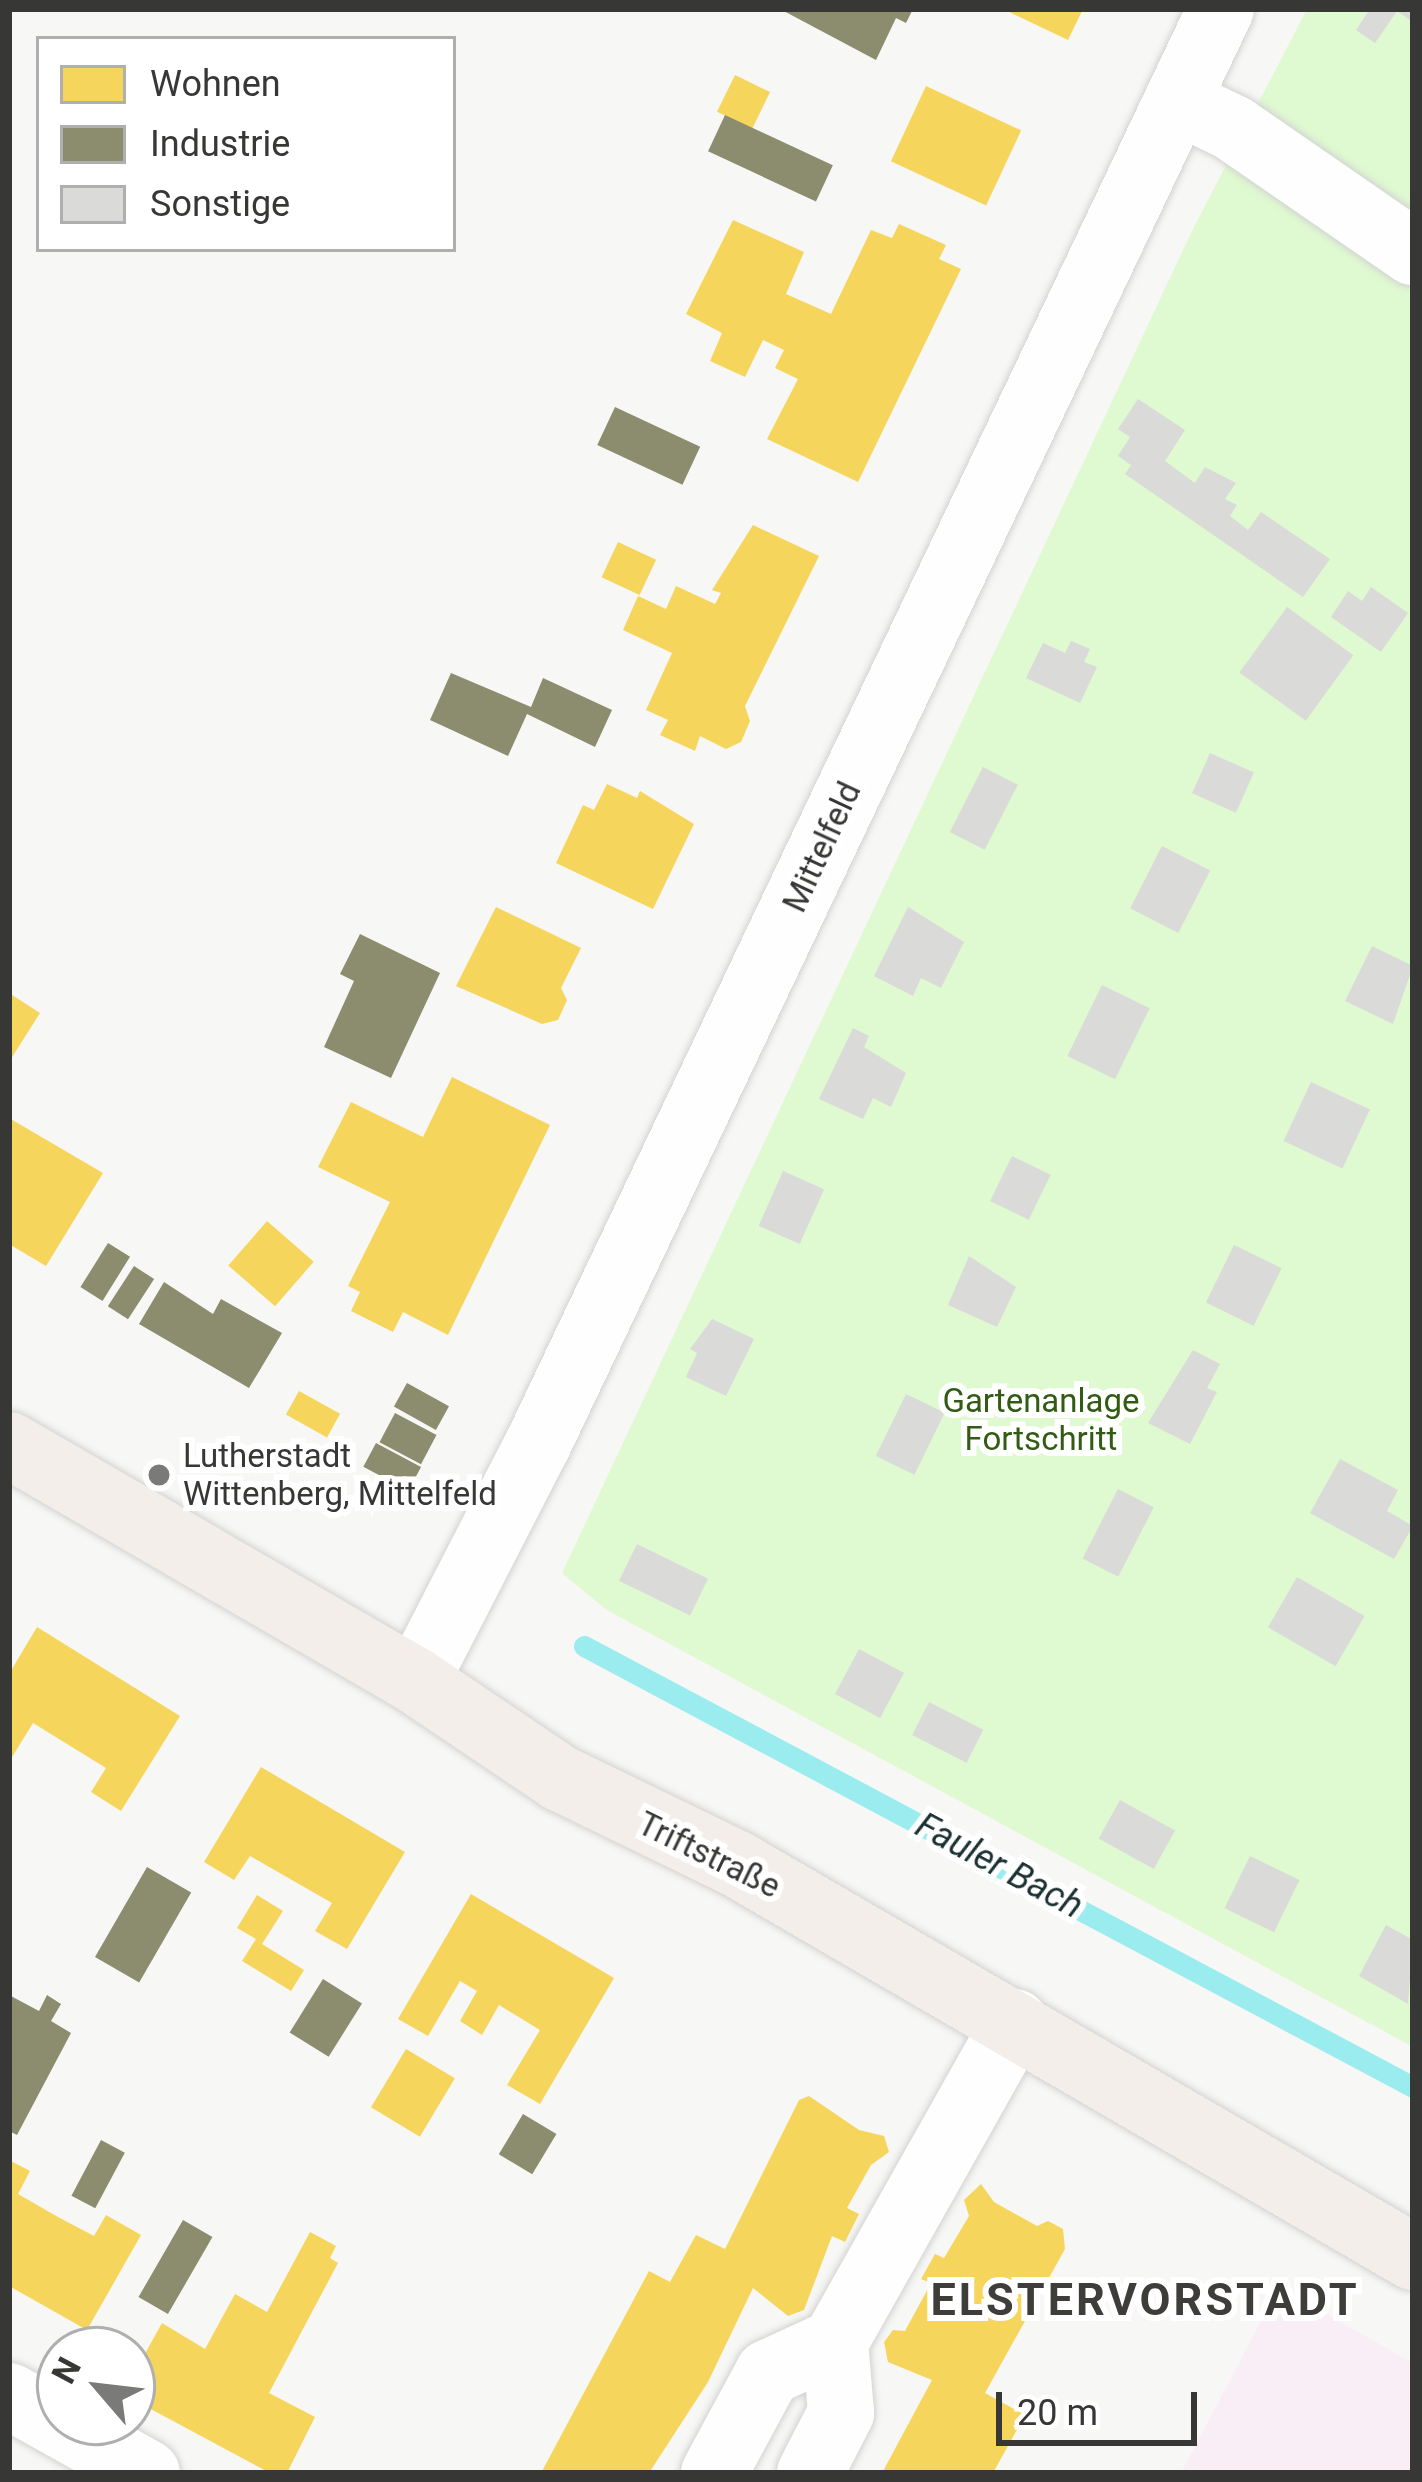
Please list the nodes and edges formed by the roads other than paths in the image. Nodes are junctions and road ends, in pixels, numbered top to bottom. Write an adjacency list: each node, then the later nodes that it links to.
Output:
1 (1220, 9): 2 (street, Mittelfeld)
2 (1177, 101): 3 (street); 5 (street, Mittelfeld)
3 (1413, 252)
4 (9, 1445): 5 (main road, Triftstraße)
5 (416, 1681): 6 (main road, Triftstraße)
6 (1015, 2022): 7 (main road, Triftstraße); 8 (street)
7 (1413, 2257)
8 (835, 2342): 11 (street); 12 (street)
9 (9, 2396): 10 (street)
10 (147, 2473)
11 (714, 2473)
12 (810, 2473)

